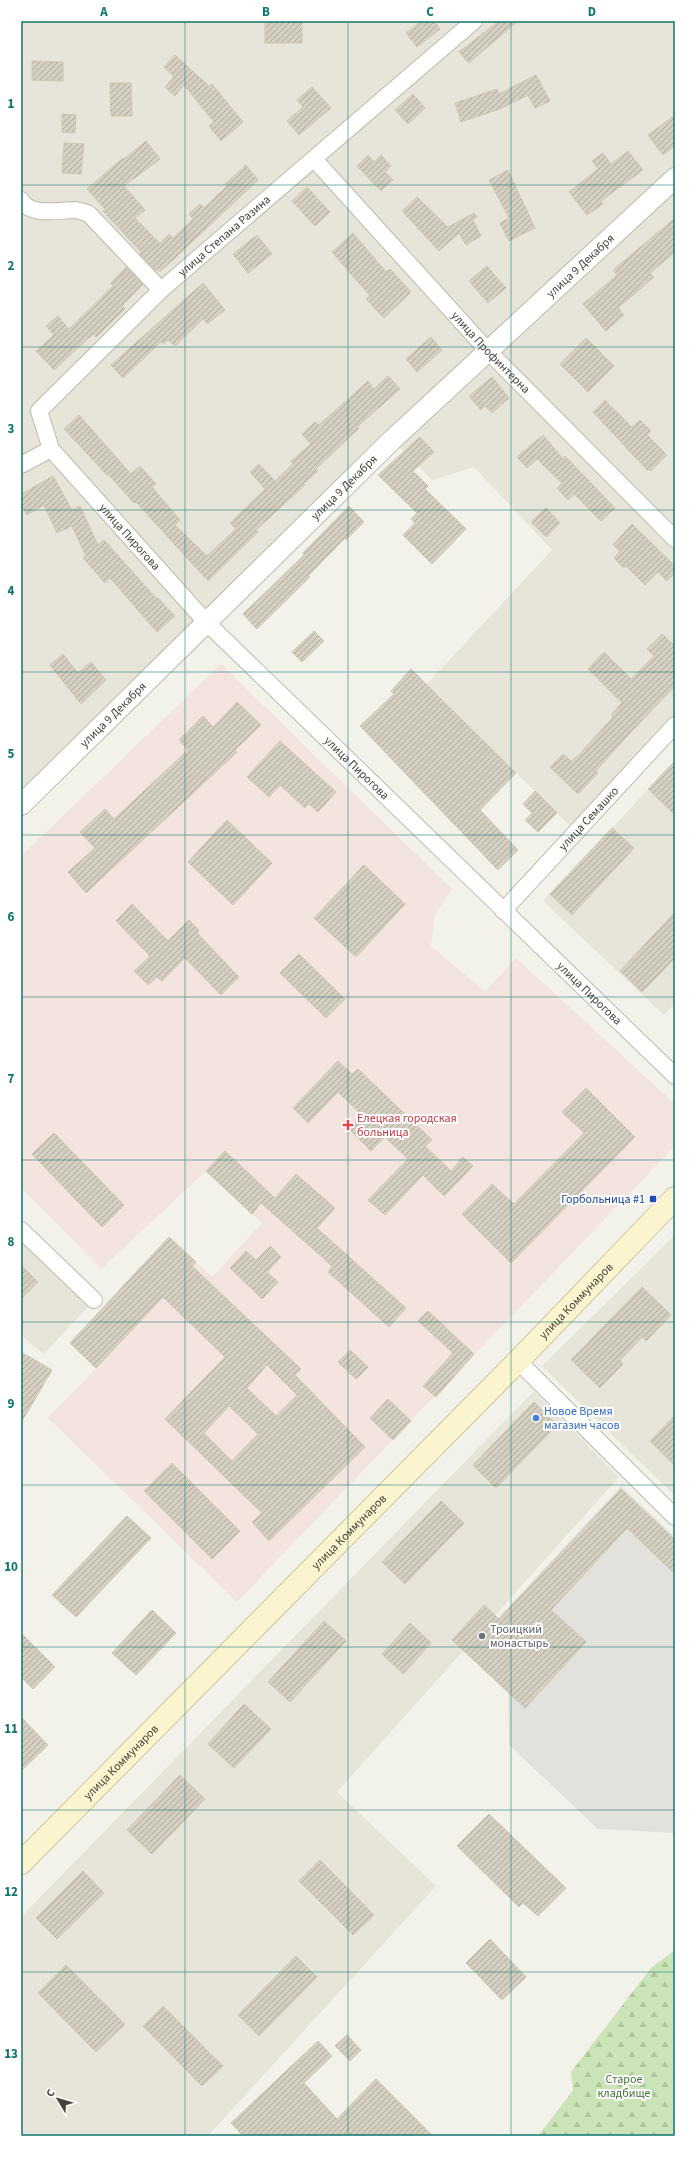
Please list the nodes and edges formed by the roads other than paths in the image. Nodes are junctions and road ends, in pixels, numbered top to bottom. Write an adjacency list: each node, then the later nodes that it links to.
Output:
1 (474, 21): 2 (street, улица Степана Разина)
2 (314, 159): 5 (street, улица Степана Разина); 6 (street, улица Профинтерна)
3 (675, 178): 6 (street, улица 9 Декабря)
4 (21, 200): 5 (street)
5 (161, 290): 7 (street, улица Степана Разина)
6 (488, 351): 9 (street, улица Профинтерна); 10 (street, улица 9 Декабря)
7 (51, 449): 8 (street); 10 (street, улица Пирогова)
8 (21, 465)
9 (675, 539)
10 (206, 622): 12 (street, улица 9 Декабря); 13 (street, улица Пирогова)
11 (675, 725): 13 (street, улица Семашко)
12 (21, 805)
13 (502, 911): 14 (street, улица Пирогова)
14 (675, 1076)
15 (675, 1198): 18 (main road, улица Коммунаров)
16 (21, 1230): 17 (street)
17 (94, 1300)
18 (518, 1360): 19 (street); 20 (main road, улица Коммунаров)
19 (675, 1517)
20 (21, 1863)

